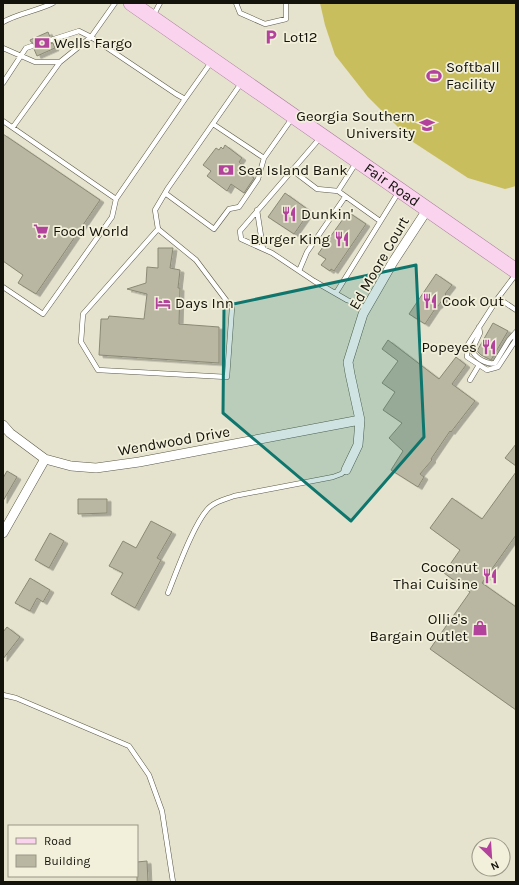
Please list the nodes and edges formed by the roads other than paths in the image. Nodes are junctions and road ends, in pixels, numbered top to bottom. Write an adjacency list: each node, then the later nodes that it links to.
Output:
1 (53, 3): 8 (lane)
2 (115, 3): 9 (lane)
3 (131, 3): 7 (main road, Fair Road)
4 (160, 3): 7 (lane)
5 (236, 3): 6 (lane)
6 (286, 3)
7 (152, 18): 14 (main road, Fair Road)
8 (3, 22)
9 (91, 37): 10 (lane); 15 (lane); 18 (lane)
10 (51, 40)
11 (32, 46): 13 (lane)
12 (3, 48): 13 (lane)
13 (21, 56): 15 (lane); 17 (lane)
14 (213, 60): 16 (main road, Fair Road); 18 (lane)
15 (60, 62): 22 (lane)
16 (243, 80): 19 (main road, Fair Road); 21 (lane)
17 (3, 83)
18 (185, 99): 31 (lane)
19 (294, 116): 23 (main road, Fair Road); 24 (lane)
20 (3, 121): 22 (lane)
21 (213, 124): 24 (lane); 29 (lane)
22 (13, 128): 31 (lane)
23 (322, 136): 25 (main road, Fair Road); 26 (lane)
24 (264, 158): 29 (lane)
25 (358, 162): 27 (main road, Fair Road); 28 (lane)
26 (292, 170): 28 (lane); 32 (lane)
27 (399, 190): 33 (main road, Fair Road); 34 (lane)
28 (338, 191): 30 (lane)
29 (165, 193): 35 (lane)
30 (345, 197): 34 (lane); 37 (lane)
31 (116, 199): 40 (lane)
32 (257, 210): 36 (lane); 36 (lane)
33 (427, 210): 38 (main road, Fair Road); 43 (street, Ed Moore Court)
34 (380, 221): 41 (lane)
35 (158, 229): 35 (lane)
36 (263, 249): 37 (lane)
37 (299, 271): 41 (lane)
38 (516, 271)
39 (516, 274): 42 (lane)
40 (3, 288)
41 (336, 293): 43 (lane)
42 (498, 298): 44 (lane); 45 (lane)
43 (367, 308): 50 (street, Ed Moore Court)
44 (516, 310)
45 (479, 327): 46 (lane); 48 (lane)
46 (516, 332)
47 (516, 338): 48 (lane)
48 (479, 365): 49 (lane)
49 (470, 380)
50 (360, 420): 52 (street, Wendwood Drive); 53 (street, Ed Moore Court)
51 (3, 426): 52 (street, Wendwood Drive)
52 (45, 459): 54 (street)
53 (346, 470): 55 (lane)
54 (3, 532)
55 (168, 593)
56 (3, 695): 57 (lane)
57 (172, 882)

